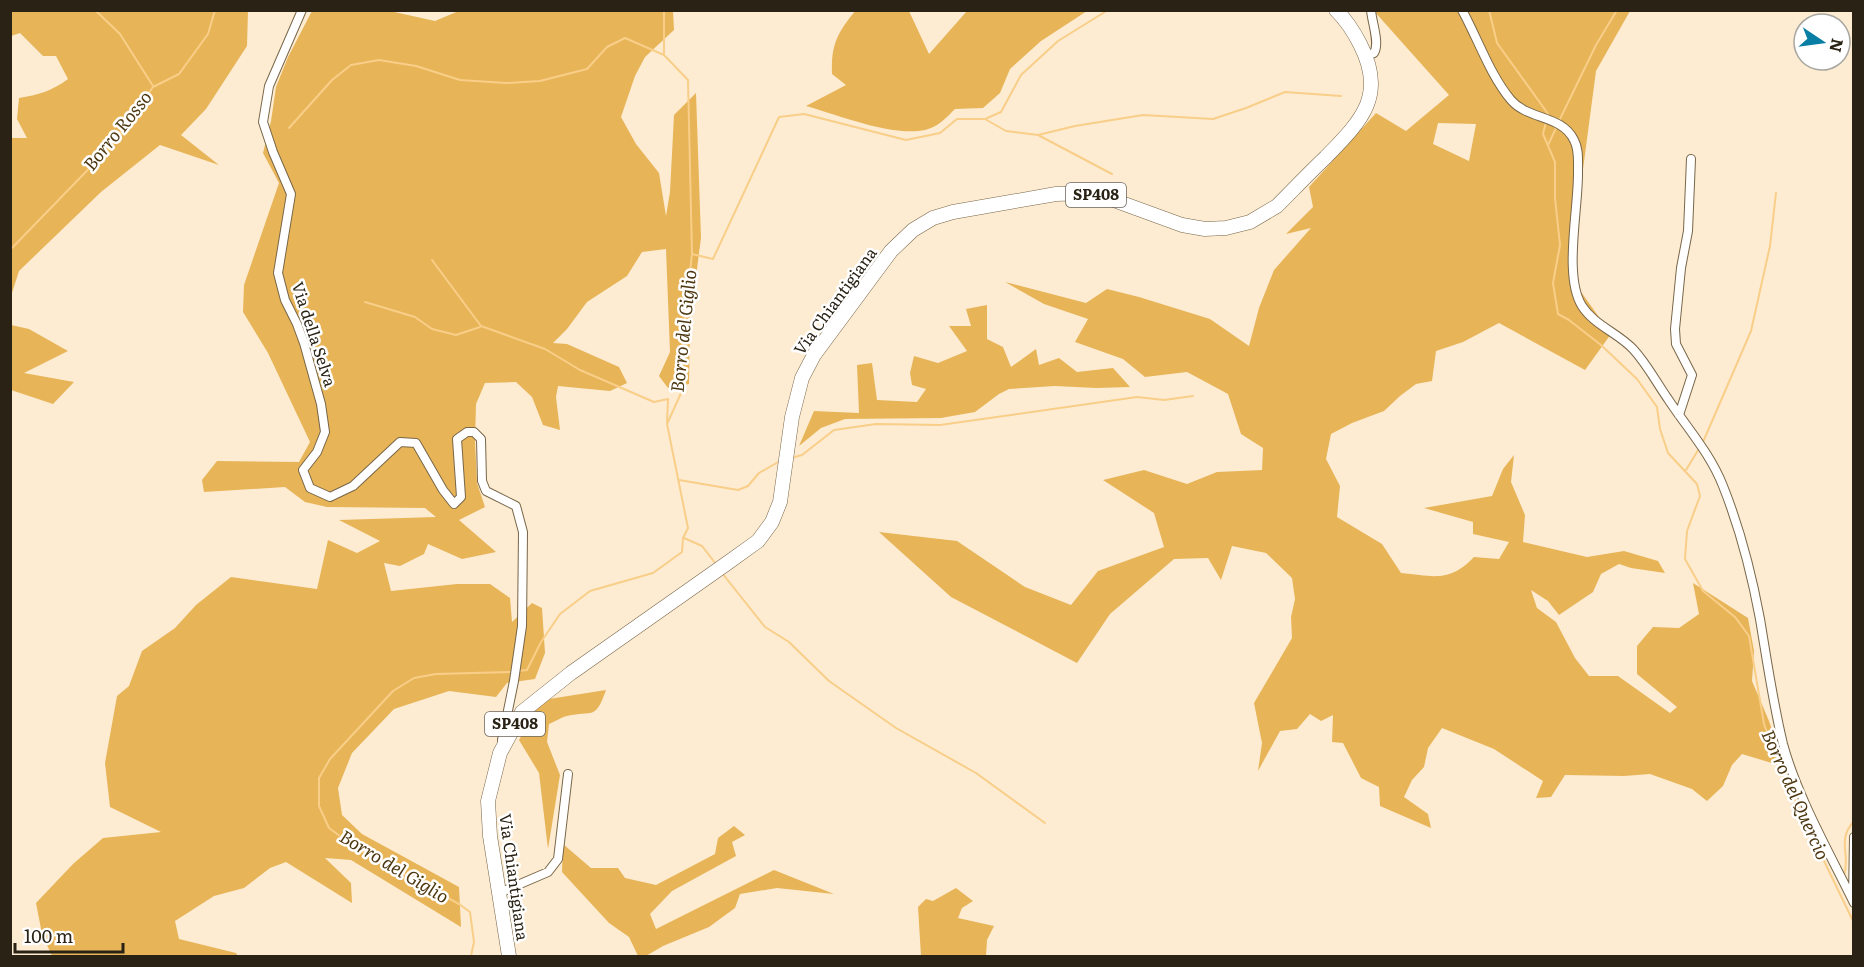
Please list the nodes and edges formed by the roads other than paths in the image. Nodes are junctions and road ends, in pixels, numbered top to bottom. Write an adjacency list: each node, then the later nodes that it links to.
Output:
1 (302, 10): 8 (street, Via della Selva)
2 (1336, 10): 5 (main road, Via Chiantigiana / SP408)
3 (1371, 10): 5 (street)
4 (1462, 10): 7 (street)
5 (1366, 56): 8 (main road, Via Chiantigiana / SP408)
6 (1691, 159): 7 (street)
7 (1679, 415): 12 (street)
8 (500, 753): 11 (main road, Via Chiantigiana / SP408)
9 (568, 774): 11 (street)
10 (1854, 837): 12 (street)
11 (499, 893): 13 (main road, Via Chiantigiana / SP408)
12 (1853, 902)
13 (509, 957)

